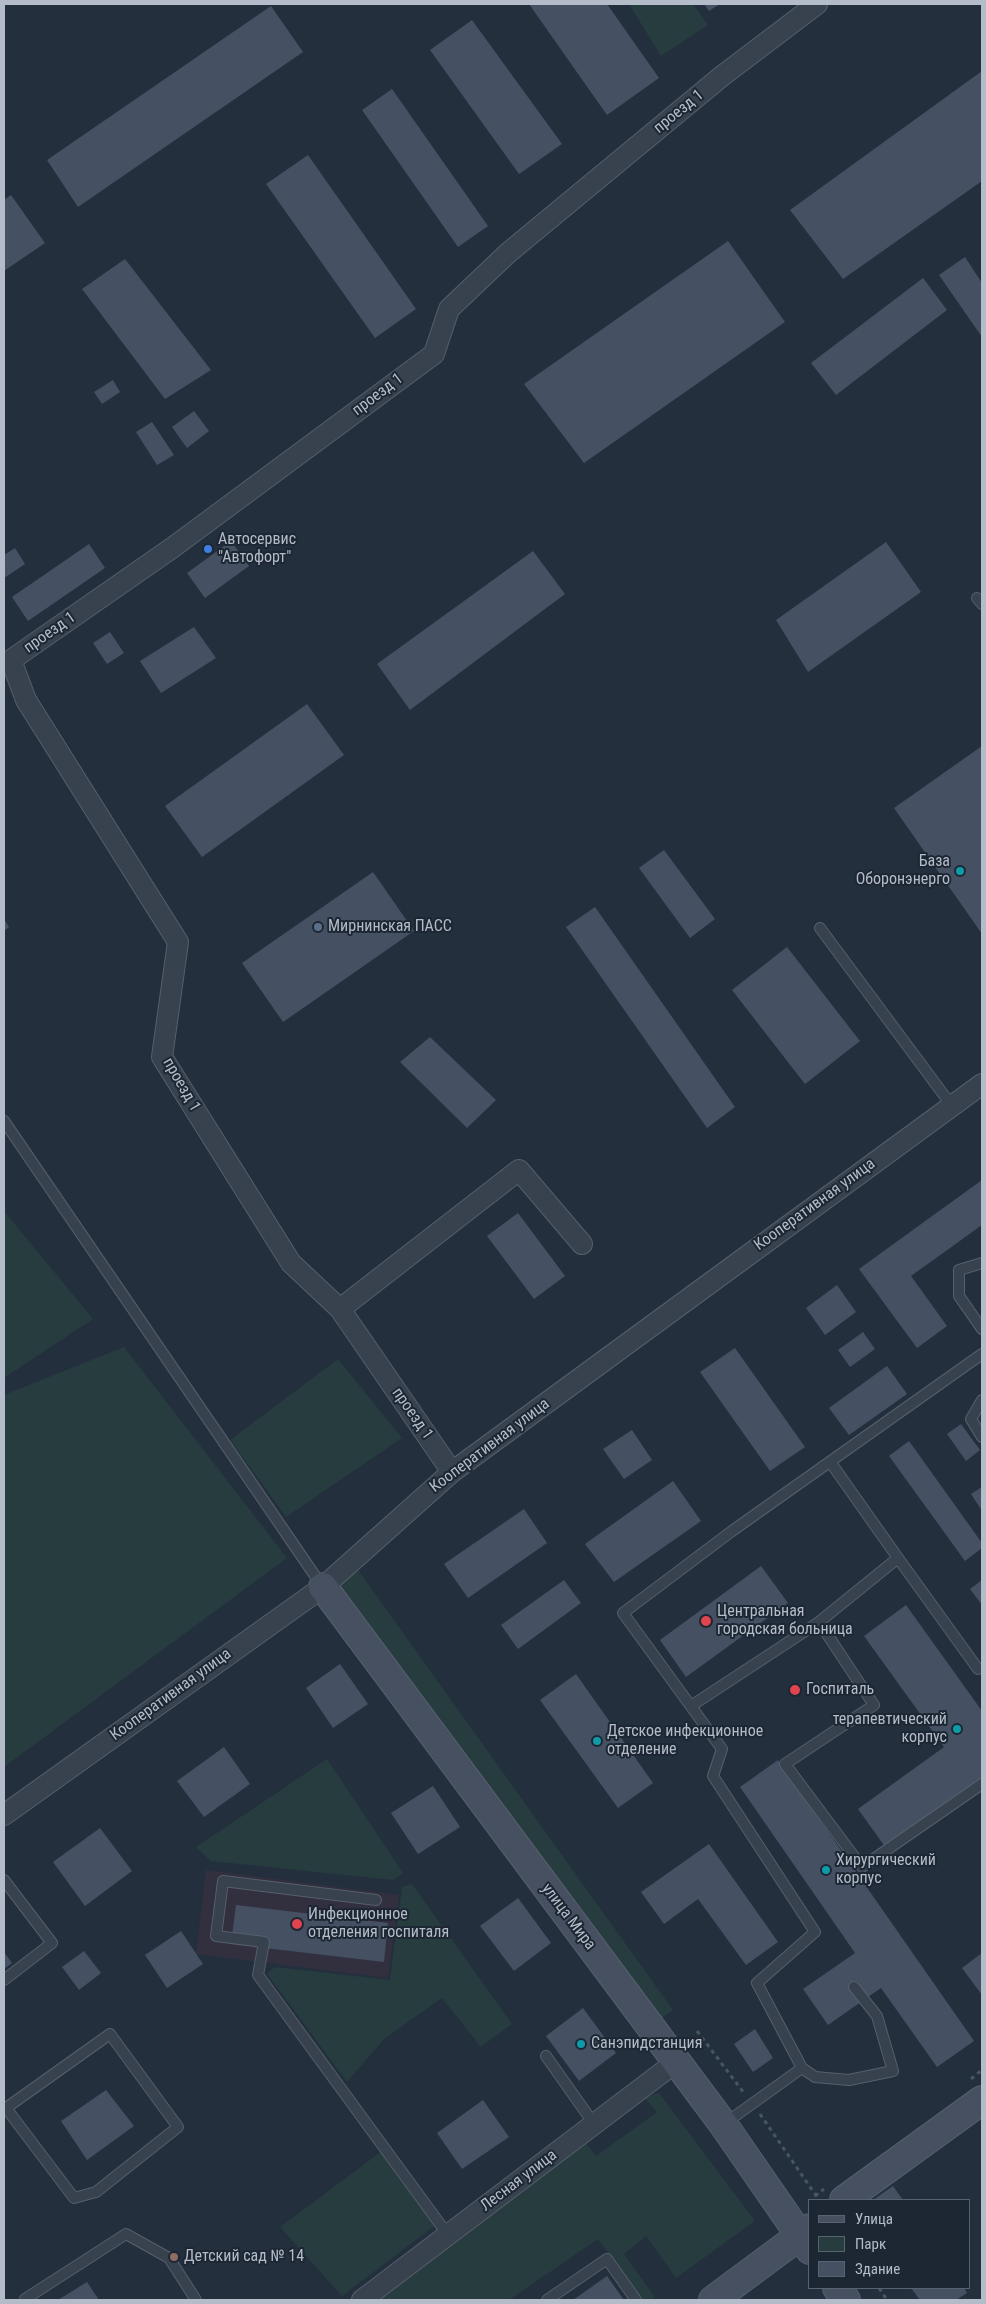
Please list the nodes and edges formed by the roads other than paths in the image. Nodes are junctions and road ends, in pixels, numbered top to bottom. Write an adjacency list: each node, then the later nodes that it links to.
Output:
1 (817, 4): 2 (street, проезд 1)
2 (7, 658): 9 (street, проезд 1)
3 (820, 928): 5 (lane)
4 (982, 1084): 5 (street, Кооперативная улица)
5 (952, 1106): 15 (street, Кооперативная улица)
6 (4, 1121): 17 (lane)
7 (582, 1244): 9 (street)
8 (982, 1263): 10 (lane)
9 (340, 1309): 15 (street, проезд 1)
10 (982, 1329)
11 (982, 1354): 14 (lane)
12 (982, 1400): 13 (lane)
13 (982, 1437)
14 (830, 1463): 16 (lane); 20 (lane)
15 (452, 1472): 17 (street, Кооперативная улица)
16 (898, 1558): 18 (lane); 19 (lane)
17 (323, 1586): 22 (street, Кооперативная улица); 28 (street, улица Мира)
18 (818, 1622): 20 (lane); 21 (lane)
19 (978, 1669)
20 (691, 1706): 29 (lane)
21 (982, 1784)
22 (4, 1815)
23 (4, 1880): 25 (lane)
24 (376, 1900): 35 (lane)
25 (4, 1980)
26 (854, 1987): 29 (lane)
27 (546, 2056): 32 (lane)
28 (676, 2062): 32 (street, Лесная улица); 33 (street, улица Мира)
29 (802, 2068): 33 (lane)
30 (982, 2100): 34 (street)
31 (5, 2109): 31 (lane)
32 (594, 2124): 35 (street, Лесная улица)
33 (723, 2124): 36 (street, улица Мира)
34 (845, 2199)
35 (448, 2235): 41 (street, Лесная улица)
36 (807, 2238): 38 (street)
37 (838, 2289): 44 (street)
38 (716, 2299)
39 (26, 2300): 40 (lane)
40 (196, 2300)
41 (362, 2300)
42 (547, 2300): 43 (lane)
43 (636, 2300)
44 (846, 2300)

